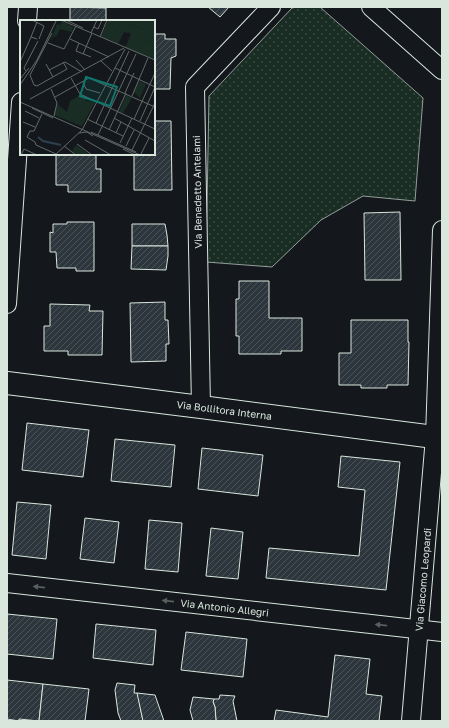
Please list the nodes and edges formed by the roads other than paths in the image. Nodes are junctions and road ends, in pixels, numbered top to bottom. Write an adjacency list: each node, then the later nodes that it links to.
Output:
1 (28, 7): 4 (street)
2 (271, 7): 10 (street, Via Benedetto Antelami)
3 (371, 7): 5 (street)
4 (27, 20)
5 (442, 70)
6 (20, 116): 8 (street)
7 (442, 230): 11 (street, Via Giacomo Leopardi)
8 (7, 304)
9 (7, 383): 10 (street, Via Bollitora Interna)
10 (201, 407): 11 (street, Via Bollitora Interna)
11 (438, 438): 13 (street, Via Giacomo Leopardi)
12 (7, 583): 13 (street, Via Antonio Allegri, one-way to 12)
13 (419, 630): 14 (street, Via Antonio Allegri); 15 (street, Via Giacomo Leopardi)
14 (442, 632)
15 (411, 721)

